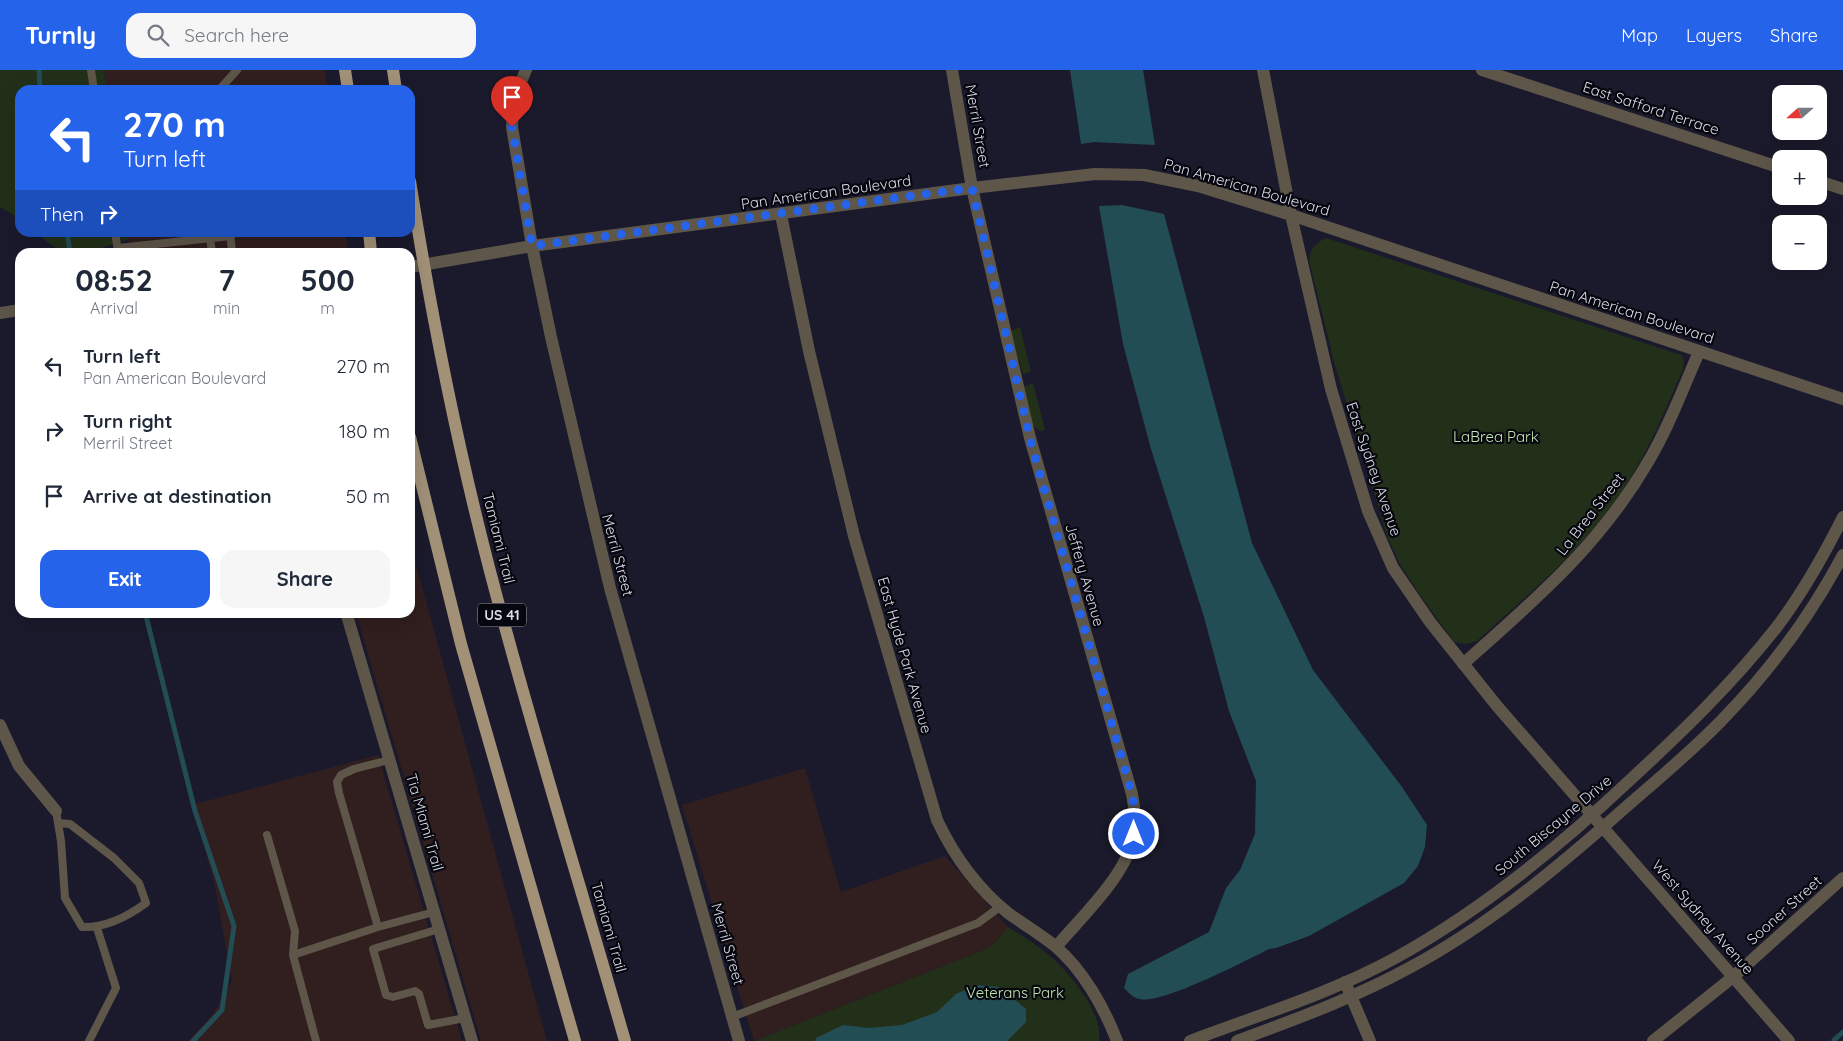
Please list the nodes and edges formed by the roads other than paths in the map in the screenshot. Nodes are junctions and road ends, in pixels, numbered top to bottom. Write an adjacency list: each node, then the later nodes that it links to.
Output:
1 (91, 70): 9 (lane)
2 (237, 70): 10 (lane)
3 (345, 70): 11 (main road)
4 (393, 70): 12 (main road)
5 (526, 70): 21 (street, Merril Street)
6 (952, 70): 15 (street, Merril Street)
7 (1263, 70): 19 (street)
8 (1482, 70): 13 (street, East Safford Terrace)
9 (93, 85)
10 (224, 85)
11 (347, 85)
12 (395, 85)
13 (1772, 165)
14 (1827, 183): 16 (street)
15 (972, 188): 18 (street, Pan American Boulevard); 19 (street, Pan American Boulevard); 46 (street, Jeffery Avenue)
16 (1843, 188)
17 (415, 213): 23 (main road, Tamiami Trail / US 41)
18 (781, 215): 21 (street, Pan American Boulevard); 41 (street, East Hyde Park Avenue)
19 (1291, 215): 27 (street, Pan American Boulevard); 33 (street, East Sydney Avenue)
20 (202, 237): 22 (lane)
21 (532, 246): 23 (street, Pan American Boulevard); 51 (street, Merril Street)
22 (131, 248)
23 (423, 265): 24 (street, Pan American Boulevard); 57 (main road, Tamiami Trail / US 41)
24 (415, 266)
25 (15, 311): 26 (street)
26 (0, 313)
27 (1699, 352): 28 (street, Pan American Boulevard); 33 (street, La Brea Street)
28 (1843, 399)
29 (415, 457): 56 (main road, US 41)
30 (1843, 517): 36 (street, South Biscayne Drive)
31 (1843, 556): 38 (street)
32 (348, 618): 35 (street, Tia Miami Trail)
33 (1463, 664): 36 (street, East Sydney Avenue)
34 (0, 726): 37 (street)
35 (390, 760): 42 (street, Tia Miami Trail); 43 (lane)
36 (1592, 816): 38 (street, West Sydney Avenue); 49 (street, South Biscayne Drive)
37 (57, 817): 44 (lane); 44 (lane)
38 (1603, 827): 48 (street, West Sydney Avenue); 50 (street)
39 (267, 835): 47 (lane)
40 (1843, 878): 48 (street, Sooner Street)
41 (1001, 906): 46 (street, East Hyde Park Avenue); 51 (lane)
42 (434, 912): 43 (lane); 45 (street, Tia Miami Trail)
43 (382, 926): 47 (lane)
44 (97, 928): 53 (lane)
45 (439, 929): 52 (street, Tia Miami Trail); 52 (lane)
46 (1056, 947): 59 (street, East Hyde Park Avenue)
47 (292, 955): 54 (lane)
48 (1733, 977): 63 (street, Sooner Street); 64 (street, West Sydney Avenue)
49 (1345, 982): 50 (street); 60 (street, South Biscayne Drive)
50 (1351, 998): 61 (street); 62 (street)
51 (732, 1017): 58 (street, Merril Street)
52 (465, 1018): 55 (street, Tia Miami Trail)
53 (89, 1041)
54 (316, 1041)
55 (472, 1041)
56 (574, 1041)
57 (625, 1041)
58 (739, 1041)
59 (1117, 1041)
60 (1190, 1041)
61 (1237, 1041)
62 (1370, 1041)
63 (1653, 1041)
64 (1788, 1041)

